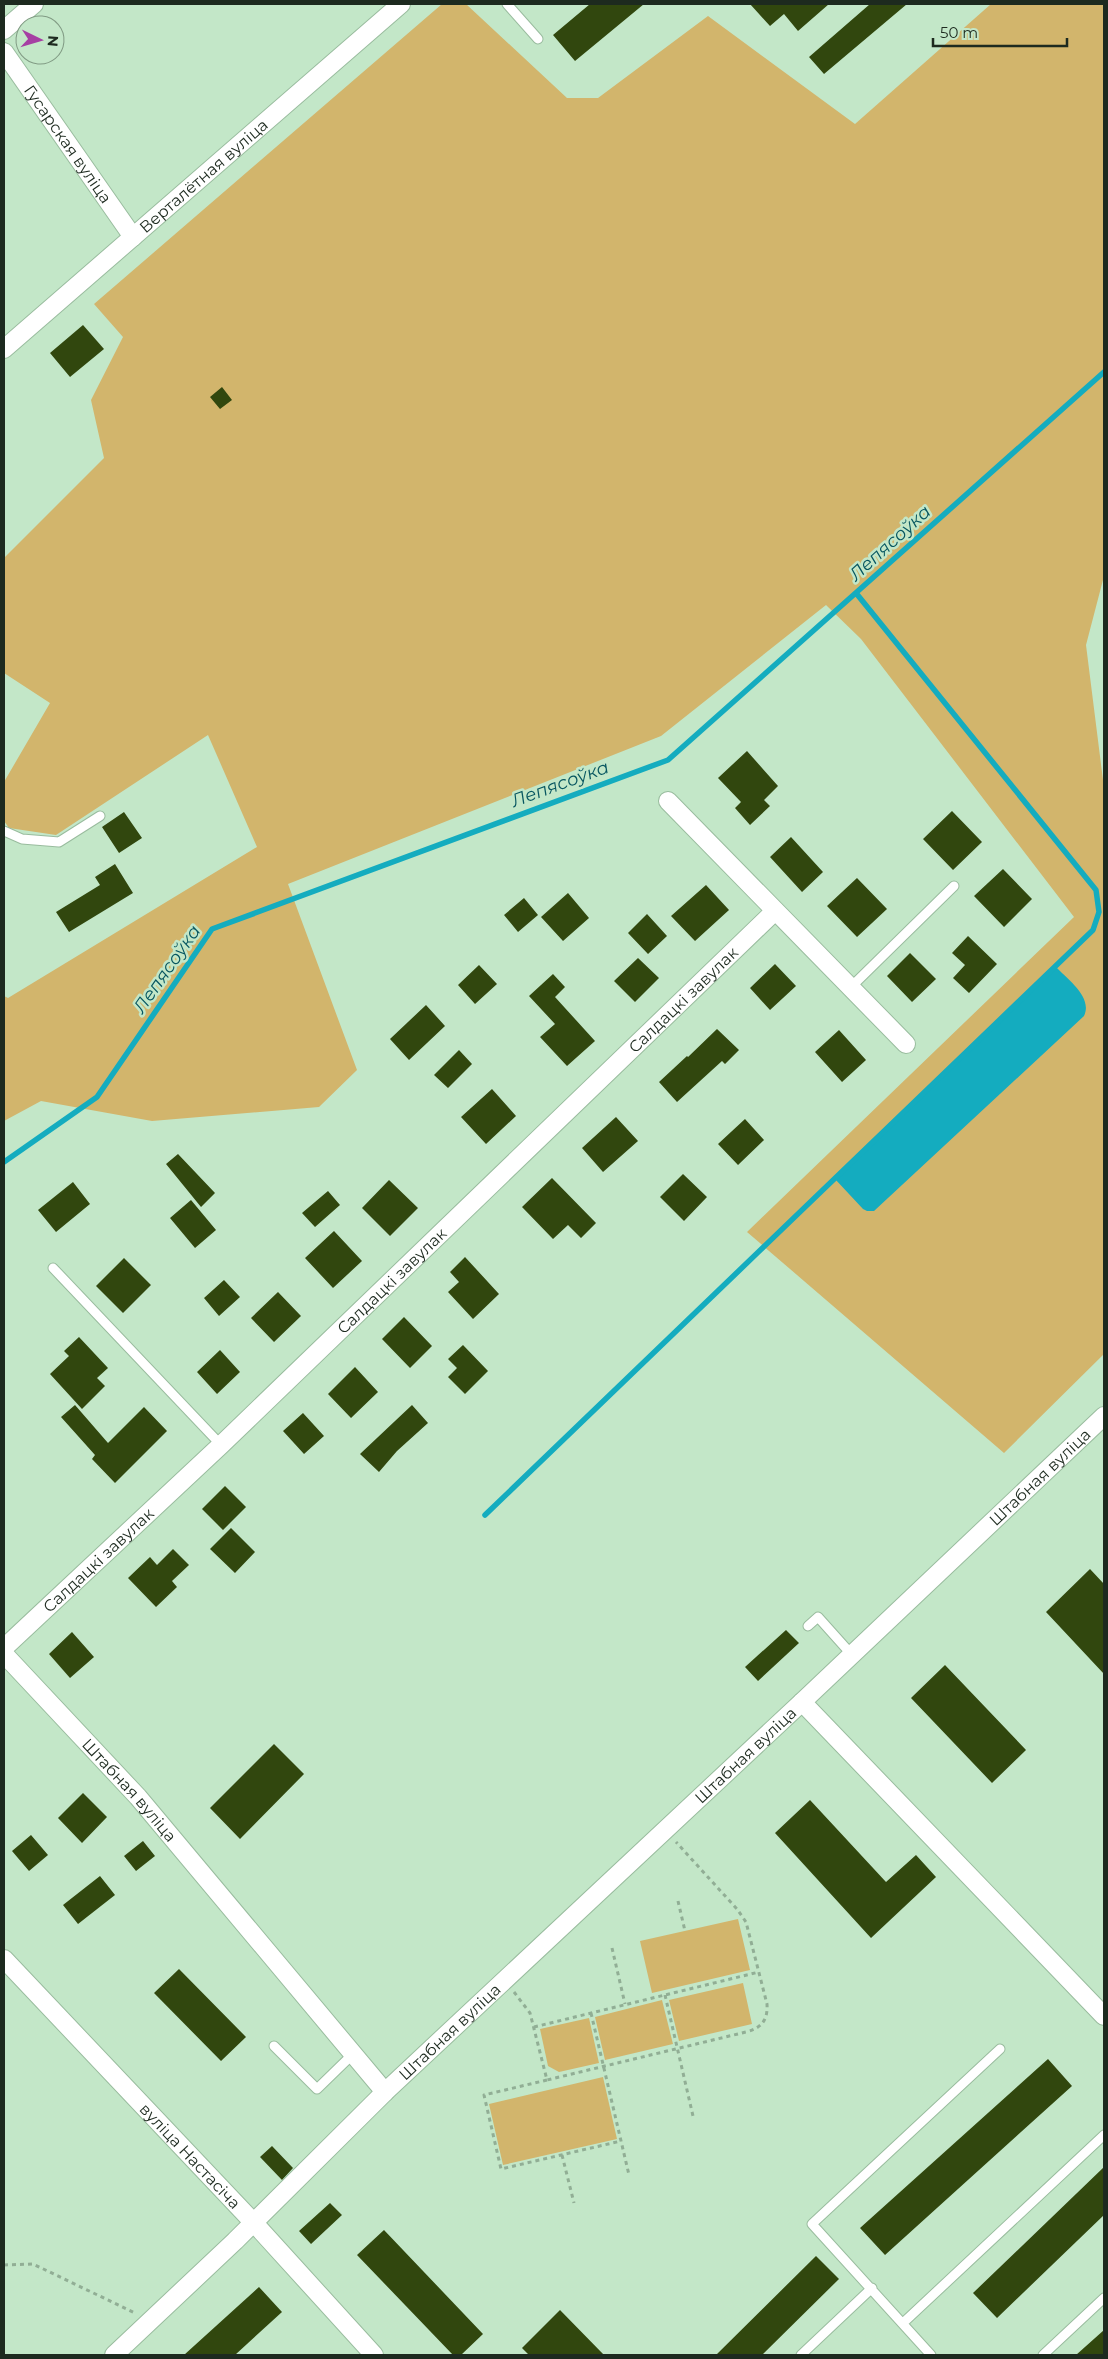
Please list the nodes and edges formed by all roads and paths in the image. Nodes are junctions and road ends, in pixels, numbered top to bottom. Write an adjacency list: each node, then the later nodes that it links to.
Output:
1 (34, 4): 4 (street)
2 (401, 4): 7 (street, Верталётная вуліца)
3 (507, 4): 5 (lane)
4 (4, 30)
5 (538, 39)
6 (4, 52): 7 (street, Гусарская вуліца)
7 (132, 237): 8 (street, Верталётная вуліца)
8 (4, 349)
9 (668, 801): 13 (street)
10 (100, 816): 11 (lane)
11 (4, 831)
12 (954, 886): 14 (lane)
13 (776, 911): 14 (street); 18 (street, Салдацкі завулак)
14 (850, 988): 15 (street)
15 (906, 1044)
16 (53, 1268): 18 (lane)
17 (1104, 1416): 22 (street, Штабная вуліца)
18 (221, 1445): 20 (street, Салдацкі завулак)
19 (808, 1626): 22 (lane)
20 (4, 1648)
21 (4, 1654): 39 (street, Штабная вуліца)
22 (852, 1655): 23 (street, Штабная вуліца)
23 (802, 1702): 24 (street, Штабная вуліца); 34 (street)
24 (666, 1830): 29 (path); 30 (street, Штабная вуліца)
25 (678, 1901): 26 (path)
26 (685, 1931)
27 (612, 1948): 32 (path)
28 (4, 1959): 49 (street, вуліца Настасіча)
29 (759, 1972): 31 (path); 37 (path)
30 (505, 1980): 35 (path); 42 (street, Штабная вуліца)
31 (665, 1995): 32 (path); 37 (path)
32 (625, 2004): 33 (path)
33 (591, 2013): 35 (path); 40 (path)
34 (1104, 2016)
35 (534, 2027): 41 (path)
36 (274, 2046): 39 (lane)
37 (678, 2049): 40 (path); 43 (path)
38 (1000, 2049): 51 (lane)
39 (353, 2054): 42 (street, Штабная вуліца)
40 (604, 2066): 41 (path); 45 (path)
41 (547, 2080): 46 (path)
42 (385, 2092): 49 (street, Штабная вуліца)
43 (693, 2116)
44 (1104, 2135): 54 (lane)
45 (621, 2141): 46 (path); 47 (path)
46 (562, 2155): 48 (path)
47 (629, 2175)
48 (574, 2203)
49 (254, 2223): 53 (street, Штабная вуліца); 56 (street, вуліца Настасіча)
50 (4, 2266): 53 (path)
51 (872, 2288): 54 (lane); 57 (lane)
52 (1104, 2298): 59 (lane)
53 (151, 2321): 55 (street, Штабная вуліца)
54 (903, 2323): 58 (lane)
55 (114, 2355)
56 (374, 2355)
57 (801, 2355)
58 (931, 2355)
59 (1043, 2355)

